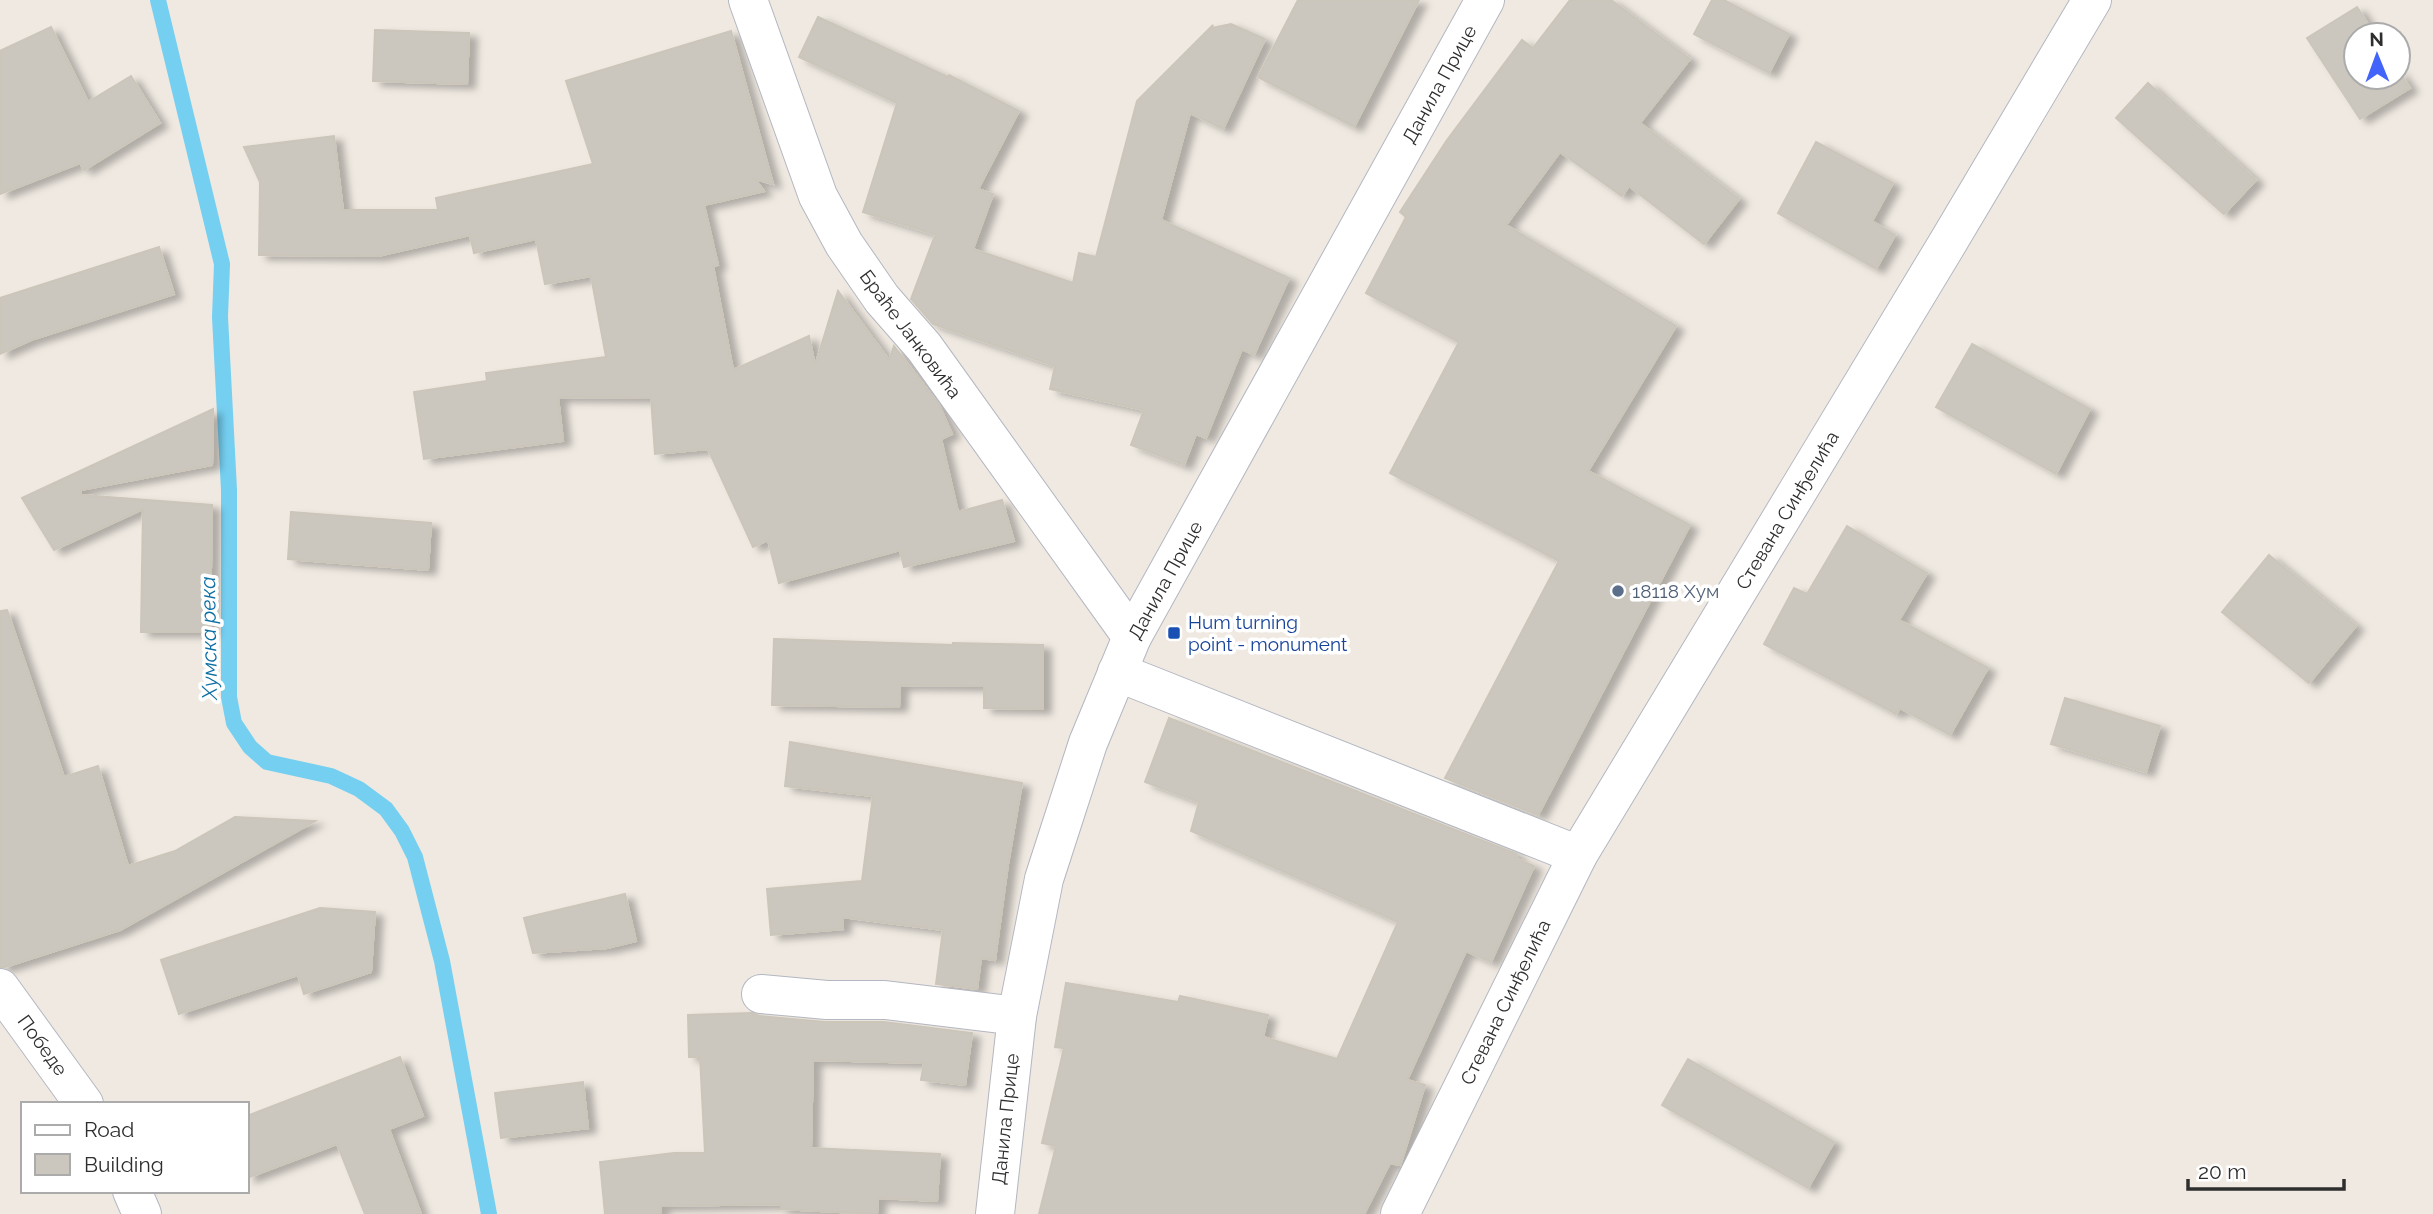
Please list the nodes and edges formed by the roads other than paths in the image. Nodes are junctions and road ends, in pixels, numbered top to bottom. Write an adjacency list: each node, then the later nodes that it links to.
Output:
1 (748, 0): 4 (street, Браће Јанковића)
2 (1485, 0): 4 (street, Данила Прице)
3 (2092, 0): 6 (street, Стевана Синђелића)
4 (1132, 637): 5 (street, Данила Прице)
5 (1117, 672): 6 (street); 9 (street, Данила Прице)
6 (1578, 855): 14 (street, Стевана Синђелића)
7 (0, 988): 10 (street, Победе)
8 (761, 994): 9 (street)
9 (1017, 1016): 13 (street, Данила Прице)
10 (84, 1102)
11 (133, 1193): 12 (street)
12 (142, 1214)
13 (995, 1214)
14 (1401, 1214)

